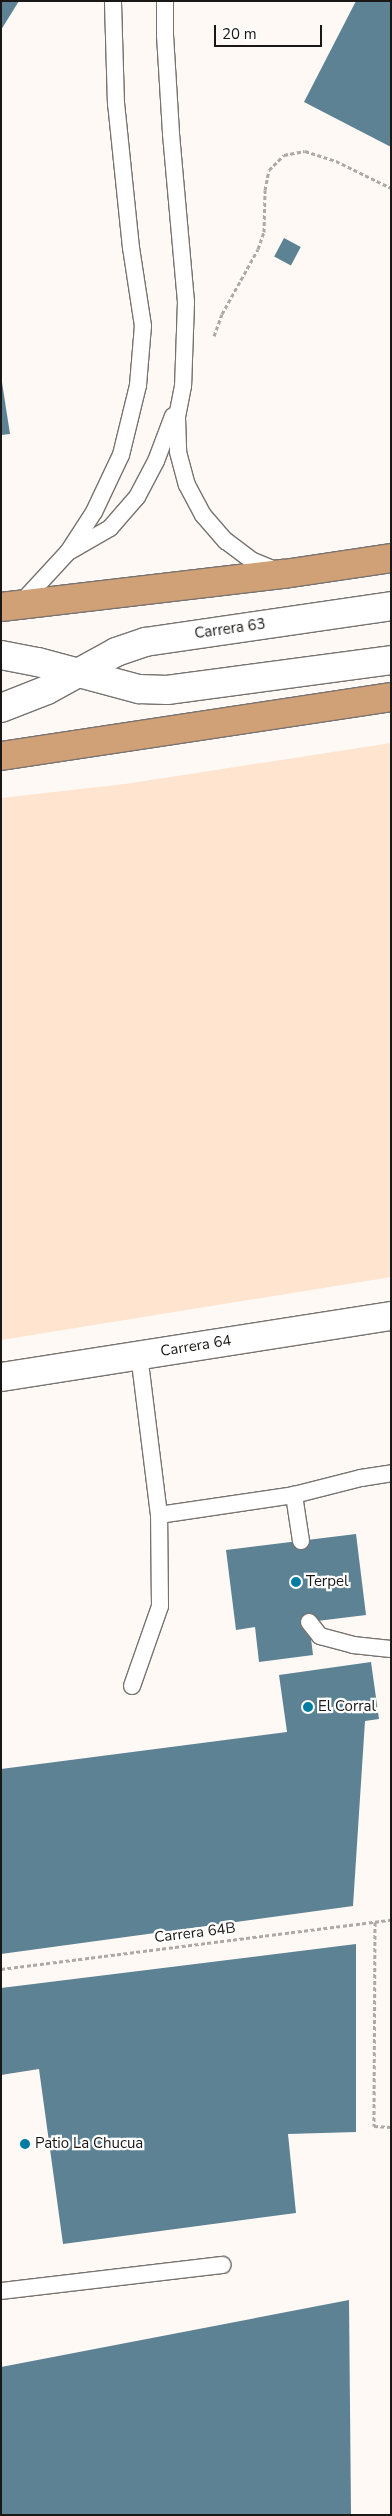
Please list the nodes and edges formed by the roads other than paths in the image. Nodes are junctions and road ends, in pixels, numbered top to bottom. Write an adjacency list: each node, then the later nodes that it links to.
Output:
1 (113, 1): 4 (lane)
2 (166, 1): 3 (lane)
3 (183, 386): 4 (lane); 6 (lane)
4 (68, 552): 7 (lane)
5 (391, 558): 6 (highway)
6 (284, 574): 7 (highway)
7 (11, 605)
8 (391, 606): 11 (street, Carrera 63)
9 (1, 655): 11 (street)
10 (391, 660): 11 (street)
11 (74, 673): 13 (street, Carrera 63)
12 (391, 697): 14 (highway)
13 (1, 708)
14 (1, 756)
15 (391, 1316): 16 (street, Carrera 64)
16 (139, 1354): 17 (street, Carrera 64); 20 (lane)
17 (1, 1377)
18 (391, 1473): 19 (lane)
19 (294, 1494): 20 (lane); 21 (lane)
20 (159, 1515): 24 (lane)
21 (301, 1541)
22 (309, 1622): 23 (lane)
23 (391, 1650)
24 (132, 1686)
25 (222, 2265): 26 (lane)
26 (1, 2291)

